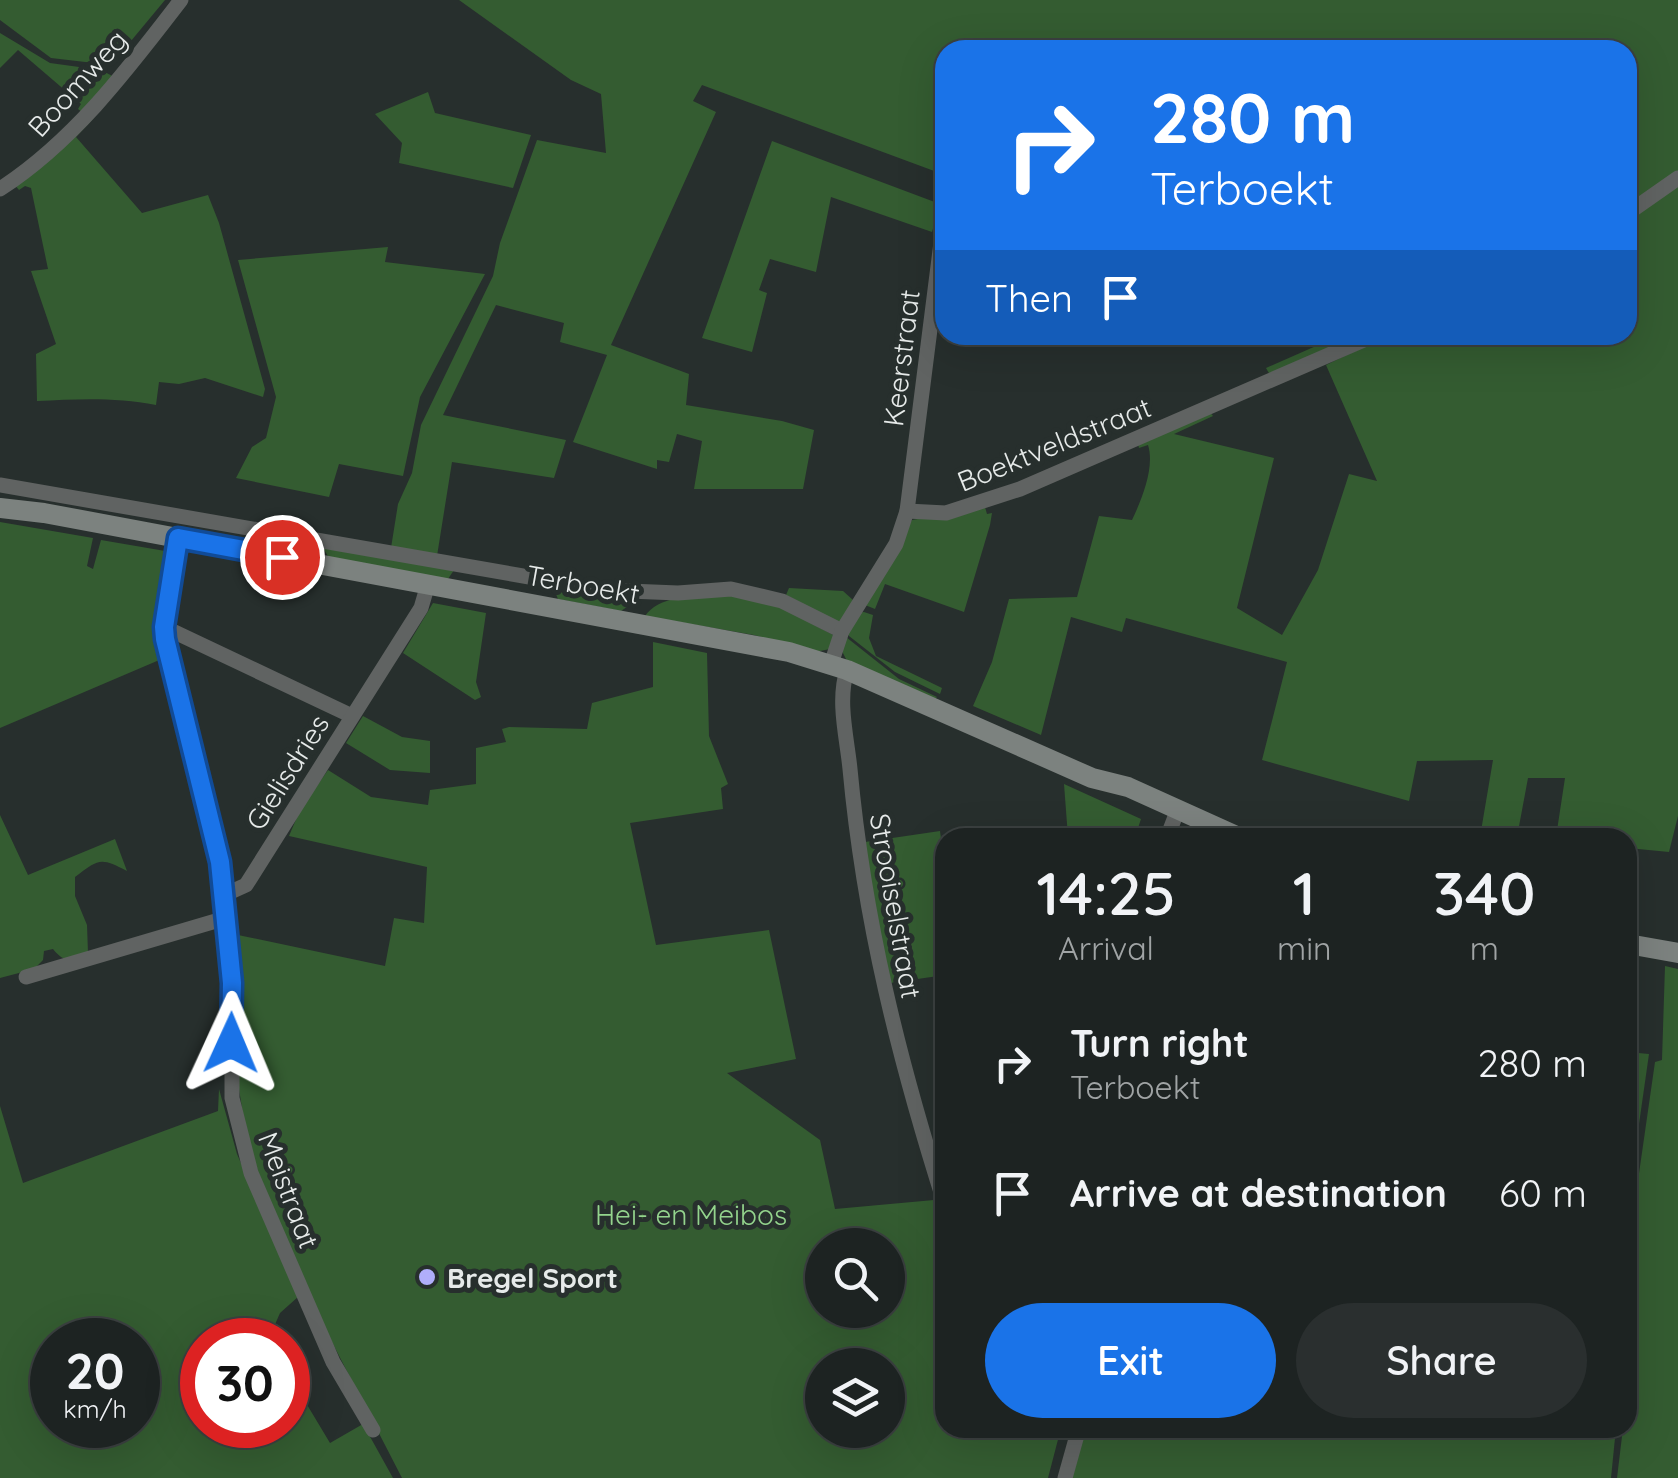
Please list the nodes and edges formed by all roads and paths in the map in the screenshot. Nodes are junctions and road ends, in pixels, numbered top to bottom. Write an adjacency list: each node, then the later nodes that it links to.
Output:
1 (181, 0): 3 (street, Boomweg)
2 (1678, 178): 4 (street)
3 (0, 189)
4 (1637, 207)
5 (935, 290): 10 (street, Keerstraat)
6 (1352, 345): 10 (street, Boektveldstraat)
7 (0, 486): 15 (street, Terboekt)
8 (0, 499): 11 (main road, Terboekt)
9 (0, 508): 11 (main road, Terboekt)
10 (907, 511): 15 (street)
11 (44, 513): 12 (main road, Terboekt)
12 (178, 538): 13 (main road, Terboekt); 14 (street, Meistraat)
13 (428, 584): 16 (main road, Terboekt); 17 (street, Gielisdries)
14 (164, 627): 17 (street, Gielisdries); 20 (street, Meistraat)
15 (842, 631): 16 (street)
16 (839, 667): 18 (main road, Terboekt); 25 (street, Strooiselstraat)
17 (352, 716): 20 (street, Gielisdries)
18 (1173, 822): 19 (main road, Terboekt)
19 (1198, 828)
20 (224, 894): 21 (street, Meistraat)
21 (226, 918): 24 (street); 26 (street, Meistraat)
22 (1637, 946): 23 (main road)
23 (1668, 952)
24 (26, 977)
25 (935, 1174)
26 (373, 1430)
27 (1076, 1438): 28 (street)
28 (1066, 1478)

